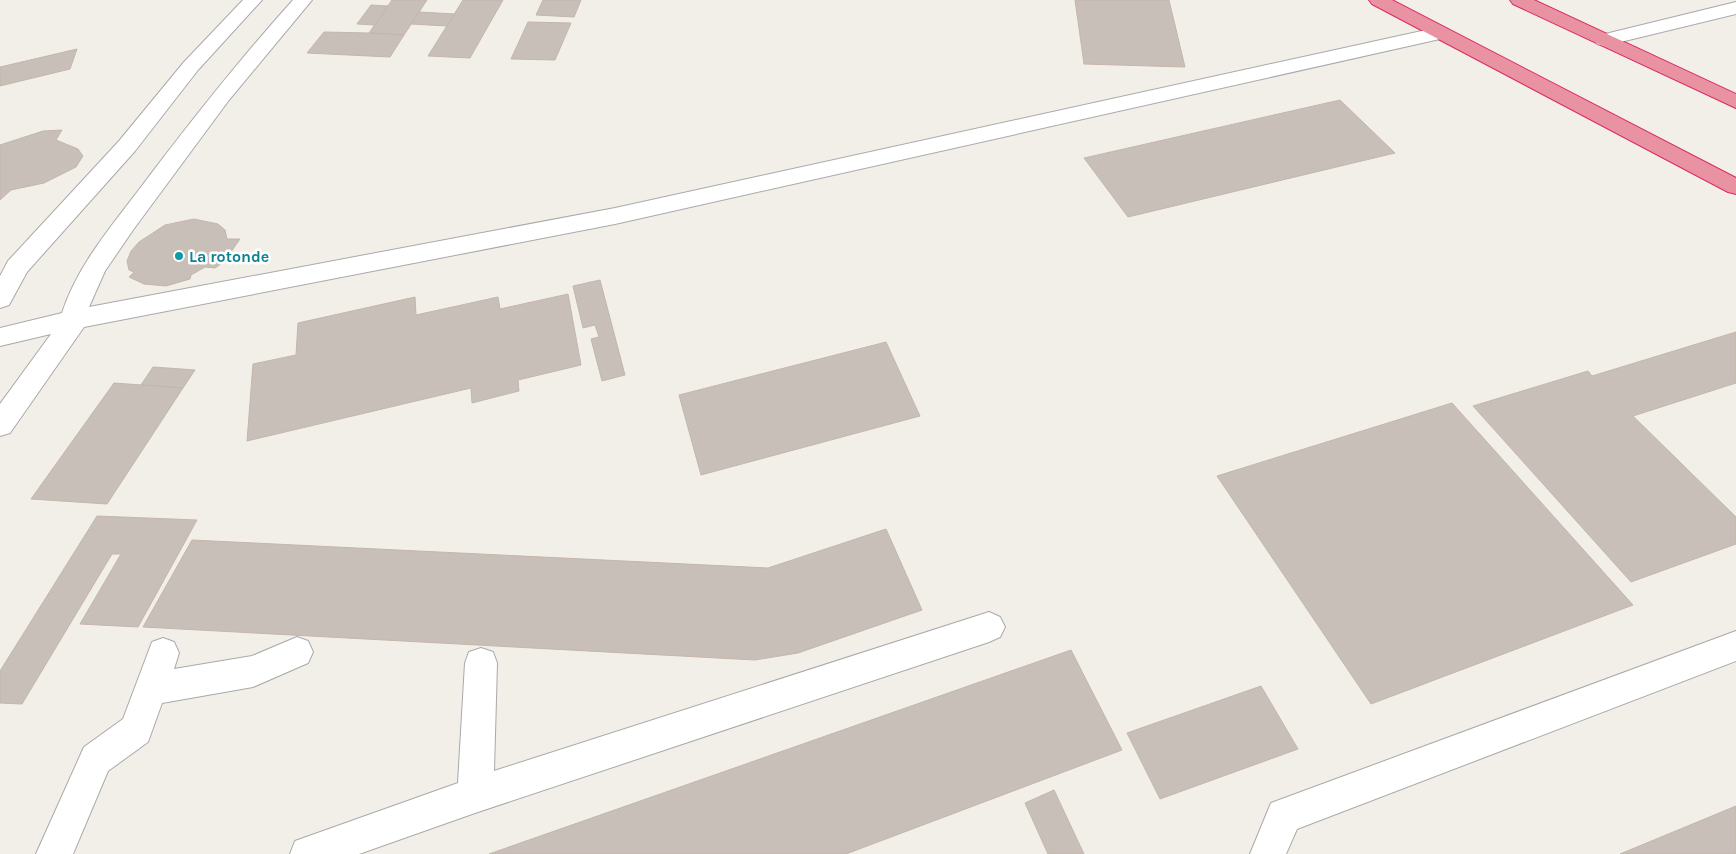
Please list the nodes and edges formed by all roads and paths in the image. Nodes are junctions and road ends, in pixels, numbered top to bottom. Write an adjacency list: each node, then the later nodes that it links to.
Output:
1 (253, 0): 10 (street)
2 (303, 0): 11 (street)
3 (1378, 0): 6 (highway)
4 (1519, 0): 7 (highway)
5 (1736, 8): 7 (street)
6 (1440, 33): 9 (highway); 11 (street)
7 (1604, 40): 8 (highway)
8 (1736, 102)
9 (1736, 187)
10 (0, 299)
11 (76, 319): 12 (street); 13 (street)
12 (0, 337)
13 (0, 425)
14 (989, 627): 20 (street)
15 (1736, 646): 23 (street)
16 (297, 652): 19 (street)
17 (163, 653): 19 (street)
18 (481, 663): 20 (street)
19 (150, 689): 21 (street)
20 (475, 795): 22 (street)
21 (54, 854)
22 (308, 854)
23 (1268, 854)

